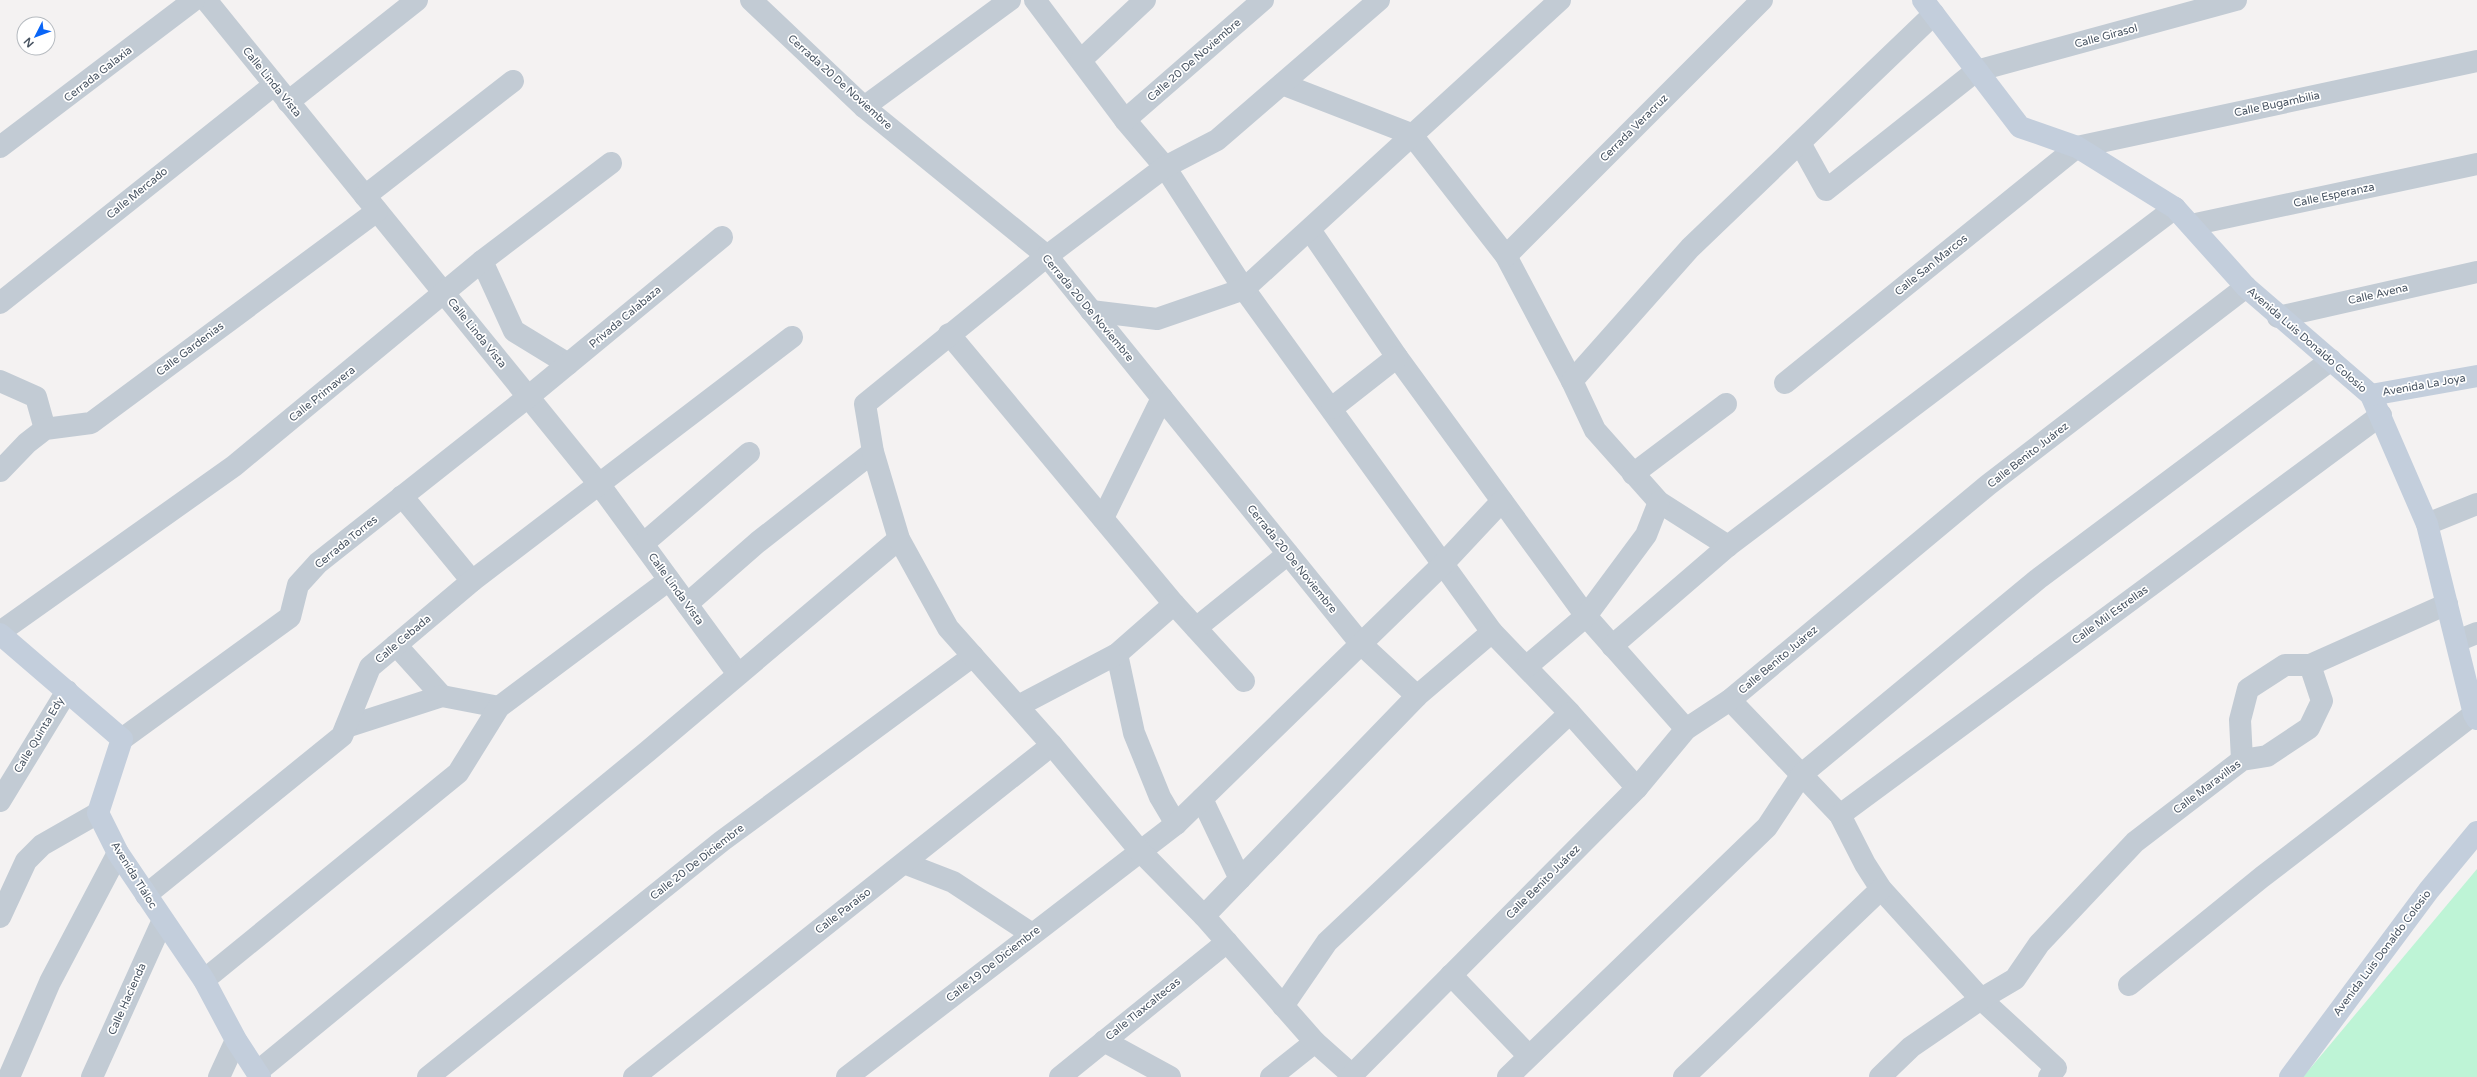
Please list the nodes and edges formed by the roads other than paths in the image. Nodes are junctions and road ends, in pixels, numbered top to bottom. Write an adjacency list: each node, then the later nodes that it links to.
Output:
1 (194, 0): 25 (street, Cerrada Galaxia)
2 (206, 0): 19 (street, Calle Linda Vista)
3 (417, 0): 20 (street)
4 (751, 0): 21 (street, Cerrada 20 De Noviembre)
5 (1010, 0): 21 (street)
6 (1035, 0): 14 (street)
7 (1144, 0): 14 (street)
8 (1263, 0): 22 (street, Calle 20 De Noviembre)
9 (1379, 0): 18 (street)
10 (1560, 0): 23 (street)
11 (1762, 0): 36 (street, Cerrada Veracruz)
12 (2236, 0): 16 (street, Calle Girasol)
13 (1928, 7): 16 (main road, Avenida Luis Donaldo Colosio); 24 (street)
14 (1080, 60): 22 (street)
15 (2477, 61): 26 (street, Calle Bugambilia)
16 (1976, 71): 24 (street); 26 (main road, Avenida Luis Donaldo Colosio)
17 (513, 81): 30 (street, Calle Gardenias)
18 (1282, 84): 23 (street); 29 (street)
19 (274, 85): 20 (street, Calle Linda Vista); 42 (street, Calle Mercado)
20 (288, 102): 30 (street, Calle Linda Vista)
21 (864, 107): 35 (street, Cerrada 20 De Noviembre)
22 (1125, 120): 29 (street)
23 (1412, 134): 33 (street); 36 (street)
24 (1800, 143): 52 (street)
25 (0, 147)
26 (2077, 147): 31 (main road, Avenida Luis Donaldo Colosio); 53 (street, Calle San Marcos)
27 (611, 163): 37 (street, Calle Primavera)
28 (2477, 164): 32 (street, Calle Esperanza)
29 (1165, 167): 35 (street); 40 (street)
30 (371, 204): 41 (street, Calle Linda Vista); 60 (street, Calle Gardenias)
31 (2175, 208): 32 (main road, Avenida Luis Donaldo Colosio); 74 (street)
32 (2191, 225): 39 (main road, Avenida Luis Donaldo Colosio)
33 (1310, 230): 40 (street); 47 (street)
34 (722, 237): 49 (street, Privada Calabaza)
35 (1046, 256): 43 (street, Cerrada 20 De Noviembre); 45 (street)
36 (1506, 256): 52 (street)
37 (482, 261): 41 (street, Calle Primavera); 49 (street)
38 (2477, 272): 44 (street, Calle Avena)
39 (2246, 287): 44 (main road, Avenida Luis Donaldo Colosio); 100 (street, Calle Benito Juárez)
40 (1244, 289): 43 (street); 58 (street)
41 (445, 293): 55 (street, Calle Linda Vista); 85 (street, Calle Primavera)
42 (0, 303)
43 (1091, 311): 56 (street, Cerrada 20 De Noviembre)
44 (2278, 317): 48 (main road, Avenida Luis Donaldo Colosio)
45 (950, 334): 61 (street); 70 (street)
46 (792, 337): 65 (street, Calle Cebada)
47 (1397, 357): 58 (street); 67 (street)
48 (2331, 360): 54 (main road, Avenida Luis Donaldo Colosio); 110 (street)
49 (568, 364): 55 (street, Privada Calabaza)
50 (2477, 376): 54 (main road, Avenida La Joya)
51 (0, 381): 60 (street)
52 (1572, 381): 64 (street)
53 (1785, 383)
54 (2371, 395): 59 (main road, Avenida Luis Donaldo Colosio)
55 (528, 397): 65 (street, Calle Linda Vista); 66 (street, Cerrada Torres)
56 (1162, 398): 70 (street); 75 (street, Cerrada 20 De Noviembre)
57 (1726, 404): 64 (street)
58 (1332, 408): 76 (street)
59 (2381, 415): 71 (main road, Avenida Luis Donaldo Colosio); 115 (street, Calle Mil Estrellas)
60 (45, 429): 63 (street)
61 (873, 452): 72 (street); 79 (street)
62 (749, 453): 73 (street)
63 (0, 471)
64 (1634, 474): 68 (street)
65 (599, 484): 73 (street, Calle Linda Vista); 78 (street, Calle Cebada)
66 (402, 496): 78 (street); 107 (street, Cerrada Torres)
67 (1502, 501): 76 (street, Calle 19 De Diciembre); 82 (street)
68 (1659, 502): 74 (street); 82 (street)
69 (2477, 504): 71 (street)
70 (1103, 518): 80 (street)
71 (2427, 524): 81 (main road, Avenida Luis Donaldo Colosio)
72 (899, 539): 92 (street); 95 (street)
73 (644, 544): 77 (street, Calle Linda Vista)
74 (1728, 546): 90 (street)
75 (1288, 554): 83 (street); 88 (street, Cerrada 20 De Noviembre)
76 (1443, 564): 84 (street); 88 (street, Calle 19 De Diciembre)
77 (669, 580): 79 (street, Calle Linda Vista); 102 (street)
78 (472, 581): 89 (street, Calle Cebada)
79 (687, 604): 95 (street, Calle Linda Vista)
80 (1174, 604): 83 (street); 91 (street)
81 (2447, 604): 87 (main road, Avenida Luis Donaldo Colosio); 93 (street)
82 (1586, 616): 90 (street); 94 (street)
83 (1196, 628): 96 (street)
84 (1492, 632): 94 (street); 99 (street)
85 (0, 633): 97 (main road)
86 (2477, 633): 87 (street)
87 (2457, 641): 104 (main road, Avenida Luis Donaldo Colosio)
88 (1361, 644): 99 (street, Cerrada 20 De Noviembre); 112 (street, Calle 19 De Diciembre)
89 (396, 646): 98 (street); 105 (street, Calle Cebada)
90 (1612, 646): 106 (street)
91 (1117, 654): 101 (street); 116 (street)
92 (973, 656): 101 (street); 144 (street, Calle 20 De Diciembre)
93 (2310, 665): 109 (street); 109 (street, Calle Maravillas)
94 (1526, 668): 103 (street)
95 (738, 674): 138 (street)
96 (1244, 681)
97 (67, 691): 107 (main road); 113 (street, Calle Quinta Edy)
98 (442, 696): 102 (street); 105 (street)
99 (1417, 696): 121 (street)
100 (1730, 700): 106 (street, Calle Benito Juárez); 110 (street)
101 (1018, 706): 108 (street)
102 (499, 707): 130 (street)
103 (1570, 713): 111 (street); 133 (street)
104 (2475, 716): 131 (street)
105 (346, 727): 123 (street, Calle Cebada)
106 (1686, 729): 111 (street, Calle Benito Juárez)
107 (122, 739): 114 (main road)
108 (1052, 745): 118 (street); 120 (street, Calle Paraíso)
109 (2242, 760): 132 (street, Calle Maravillas)
110 (1802, 774): 115 (street); 137 (street)
111 (1637, 788): 129 (street, Calle Benito Juárez)
112 (1202, 799): 116 (street, Calle 19 De Diciembre); 121 (street)
113 (0, 801)
114 (98, 812): 119 (main road, Avenida Tláloc); 125 (street)
115 (1840, 816): 122 (street)
116 (1176, 824): 118 (street, Calle 19 De Diciembre)
117 (2477, 832): 153 (main road, Avenida Luis Donaldo Colosio)
118 (1140, 851): 124 (street); 127 (street, Calle 19 De Diciembre)
119 (118, 853): 123 (main road, Avenida Tláloc); 141 (street)
120 (904, 863): 127 (street); 145 (street, Calle Paraíso)
121 (1240, 879): 124 (street)
122 (1881, 889): 132 (street); 151 (street)
123 (146, 895): 126 (main road, Avenida Tláloc)
124 (1204, 916): 128 (street)
125 (0, 917)
126 (163, 920): 130 (main road, Avenida Tláloc); 142 (street, Calle Hacienda)
127 (1032, 934): 146 (street, Calle 19 De Diciembre)
128 (1226, 942): 133 (street); 135 (street, Calle Tlaxcaltecas)
129 (1451, 975): 137 (street); 139 (street, Calle Benito Juárez)
130 (204, 980): 134 (main road, Avenida Tláloc)
131 (2129, 985)
132 (1981, 999): 140 (street, Calle Maravillas); 152 (street)
133 (1283, 1006): 136 (street)
134 (236, 1040): 138 (main road, Avenida Tláloc); 143 (street)
135 (1104, 1041): 147 (street, Calle Tlaxcaltecas); 148 (street)
136 (1315, 1042): 139 (street); 149 (street)
137 (1528, 1055): 150 (street)
138 (258, 1074)
139 (1352, 1076)
140 (1881, 1076)
141 (9, 1077)
142 (92, 1077)
143 (219, 1077)
144 (428, 1077)
145 (634, 1077)
146 (847, 1077)
147 (1060, 1077)
148 (1170, 1077)
149 (1271, 1077)
150 (1508, 1077)
151 (1684, 1077)
152 (2049, 1077)
153 (2290, 1077)

